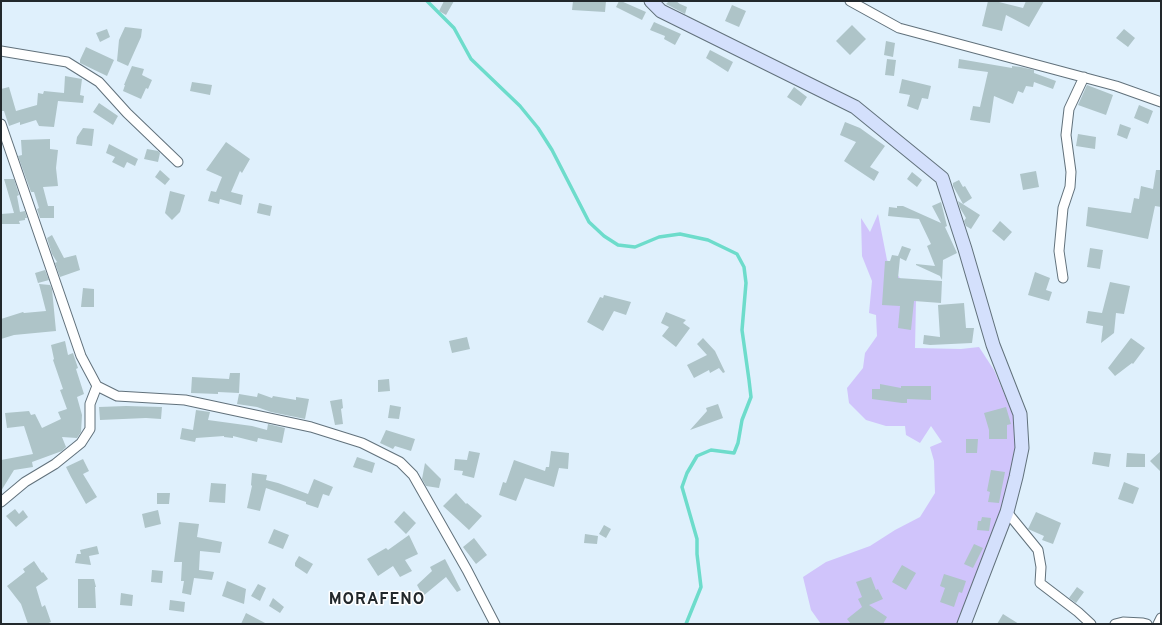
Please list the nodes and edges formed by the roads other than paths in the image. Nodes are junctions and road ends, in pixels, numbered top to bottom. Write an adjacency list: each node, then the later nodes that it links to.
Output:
1 (652, 1): 11 (street)
2 (850, 1): 4 (street)
3 (1, 51): 7 (street)
4 (1084, 77): 5 (street); 8 (street)
5 (1161, 102)
6 (1, 124): 9 (street)
7 (178, 162)
8 (1063, 278)
9 (97, 386): 10 (street); 13 (street)
10 (1, 502)
11 (1007, 512): 14 (street); 15 (street)
12 (1161, 618): 18 (street)
13 (495, 624)
14 (964, 624)
15 (1091, 624)
16 (1115, 624): 17 (street)
17 (1147, 624)
18 (1158, 624)

